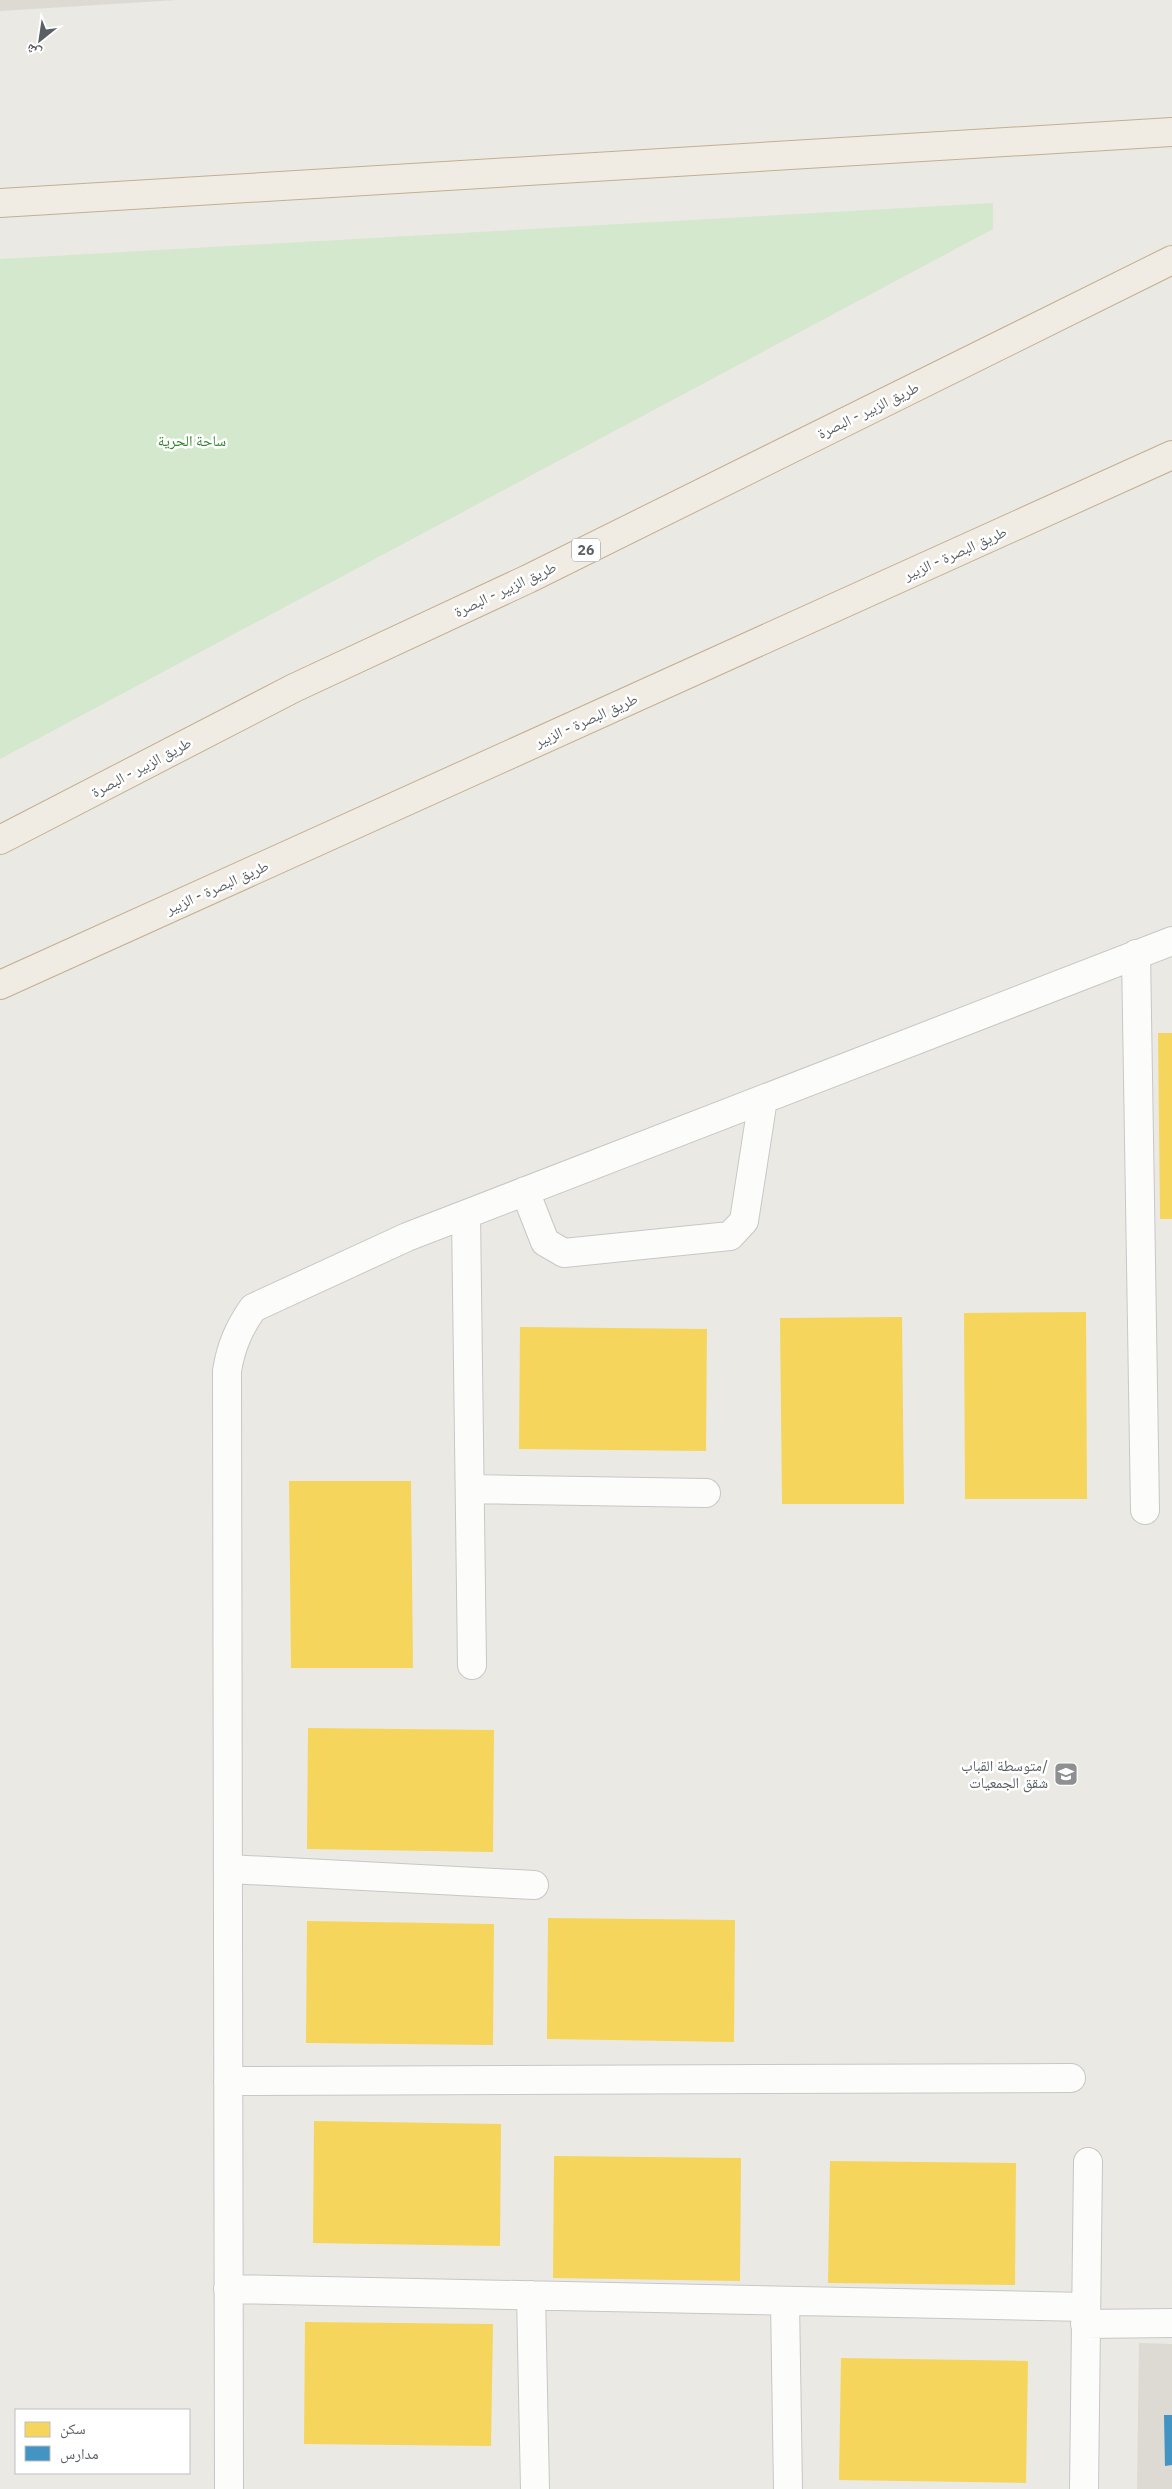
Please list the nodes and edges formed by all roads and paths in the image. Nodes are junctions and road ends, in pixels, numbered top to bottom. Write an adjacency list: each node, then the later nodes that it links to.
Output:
1 (1172, 132): 2 (highway)
2 (0, 203)
3 (1172, 260): 5 (highway, طريق الزبير - البصرة / 26)
4 (1172, 455): 8 (highway, طريق البصرة - الزبير)
5 (0, 840)
6 (1172, 941): 7 (street)
7 (1136, 954): 9 (street); 14 (street)
8 (0, 986)
9 (763, 1099): 10 (street); 10 (street)
10 (525, 1192): 11 (street)
11 (466, 1215): 12 (street); 16 (street)
12 (470, 1489): 13 (street); 15 (street)
13 (706, 1493)
14 (1144, 1510)
15 (472, 1665)
16 (229, 1869): 17 (street); 19 (street)
17 (534, 1885)
18 (1071, 2078): 19 (street)
19 (228, 2081): 21 (street)
20 (1088, 2162): 24 (street)
21 (228, 2289): 22 (street); 26 (street)
22 (531, 2295): 23 (street); 27 (street)
23 (785, 2301): 24 (street); 28 (street)
24 (1086, 2316): 25 (street); 29 (street)
25 (1172, 2323)
26 (229, 2489)
27 (535, 2489)
28 (788, 2489)
29 (1084, 2489)

